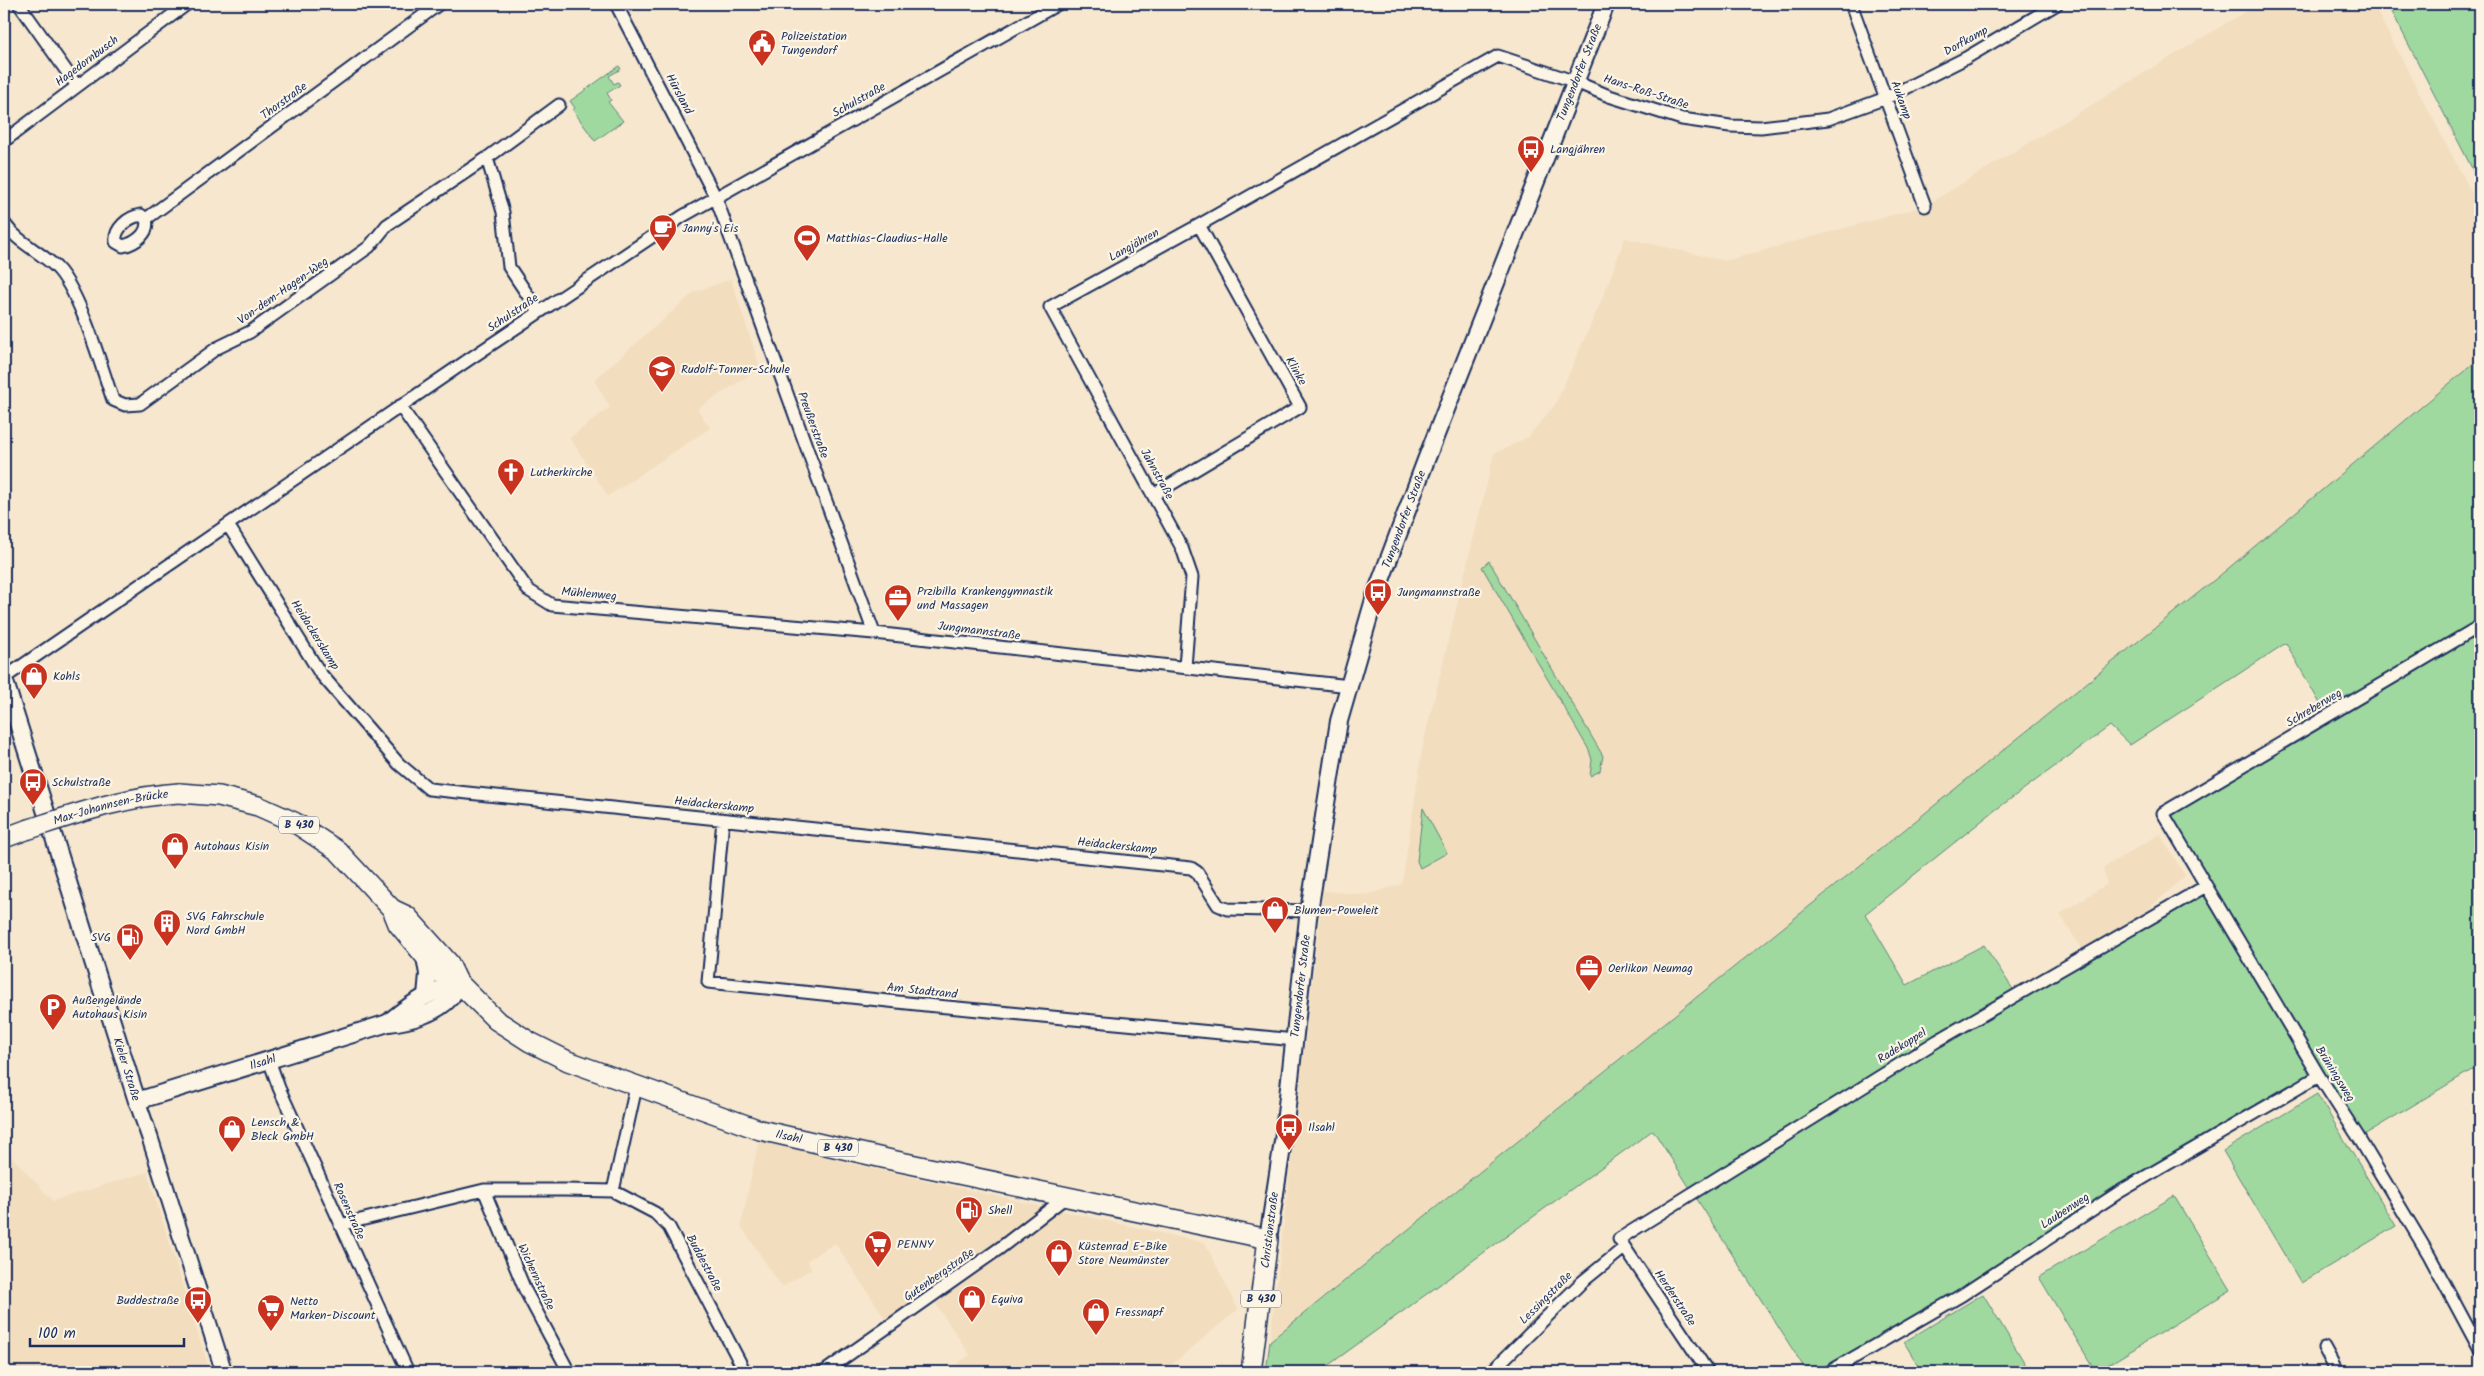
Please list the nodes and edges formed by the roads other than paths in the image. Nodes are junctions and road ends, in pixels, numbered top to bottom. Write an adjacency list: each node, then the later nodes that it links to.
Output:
1 (18, 4): 10 (street)
2 (187, 4): 10 (street, Hagedornbusch)
3 (439, 4): 17 (street, Thorstraße)
4 (616, 4): 15 (street, Hürsland)
5 (1058, 4): 15 (street, Schulstraße)
6 (1606, 4): 9 (main road, Tungendorfer Straße)
7 (1851, 4): 11 (street, Aukamp)
8 (2057, 4): 11 (street, Dorfkamp)
9 (1576, 82): 11 (street, Hans-Roß-Straße); 19 (street, Langjähren); 29 (main road, Tungendorfer Straße)
10 (77, 86): 13 (street, Hagedornbusch)
11 (1886, 98): 16 (street, Aukamp)
12 (559, 105): 14 (street, Von-dem-Hagen-Weg)
13 (4, 141)
14 (487, 158): 18 (street, Von-dem-Hagen-Weg); 21 (street)
15 (716, 198): 21 (street, Schulstraße); 26 (street, Preußerstraße)
16 (1925, 206)
17 (146, 220)
18 (4, 223)
19 (1199, 225): 20 (street, Langjähren); 23 (street, Klinke)
20 (1050, 307): 23 (street, Jahnstraße)
21 (539, 312): 22 (street, Schulstraße)
22 (400, 406): 24 (street, Schulstraße); 26 (street, Mühlenweg)
23 (1153, 495): 27 (street, Jahnstraße)
24 (228, 525): 28 (street, Schulstraße); 31 (street, Heidackerskamp)
25 (2480, 626): 30 (street, Schreberweg)
26 (874, 633): 27 (street, Jungmannstraße)
27 (1185, 667): 29 (street, Jungmannstraße)
28 (4, 679): 45 (main road, Kieler Straße)
29 (1350, 686): 35 (main road, Tungendorfer Straße)
30 (2163, 813): 33 (street, Brüningsweg)
31 (723, 820): 35 (street, Heidackerskamp); 40 (street, Am Stadtrand)
32 (4, 838): 34 (main road, Max-Johannsen-Brücke / B 430, bridge)
33 (2206, 886): 42 (street, Brüningsweg); 51 (street, Radekoppel)
34 (392, 909): 36 (main road, Max-Johannsen-Brücke / B 430); 37 (main road, Max-Johannsen-Brücke / B 430)
35 (1309, 910): 40 (main road, Tungendorfer Straße)
36 (426, 957): 37 (main road, Max-Johannsen-Brücke / B 430); 38 (main road)
37 (458, 982): 38 (main road, Ilsahl); 39 (main road, Ilsahl); 43 (main road, Ilsahl / B 430)
38 (426, 996): 39 (main road, Ilsahl)
39 (388, 1023): 41 (main road, Ilsahl)
40 (1294, 1040): 44 (main road, Tungendorfer Straße)
41 (269, 1060): 45 (main road, Ilsahl); 49 (street, Rosenstraße)
42 (2319, 1076): 53 (street, Brüningsweg); 62 (street, Laubenweg)
43 (636, 1087): 47 (street); 48 (main road, Ilsahl / B 430)
44 (1289, 1088): 50 (main road, Christianstraße)
45 (136, 1101): 54 (street, Kieler Straße)
46 (484, 1190): 47 (street, Buddestraße); 49 (street, Buddestraße); 56 (street, Wichernstraße)
47 (613, 1191): 57 (street, Buddestraße)
48 (1066, 1197): 50 (main road, Ilsahl / B 430); 58 (street, Gutenbergstraße)
49 (340, 1225): 55 (street, Rosenstraße)
50 (1268, 1239): 59 (main road, Christianstraße / B 430)
51 (1622, 1244): 60 (street, Lessingstraße); 61 (street, Herderstraße)
52 (2324, 1348): 63 (street)
53 (2480, 1350)
54 (224, 1372)
55 (408, 1372)
56 (569, 1372)
57 (745, 1372)
58 (824, 1372)
59 (1251, 1372)
60 (1491, 1372)
61 (1708, 1372)
62 (1829, 1372)
63 (2337, 1372)

